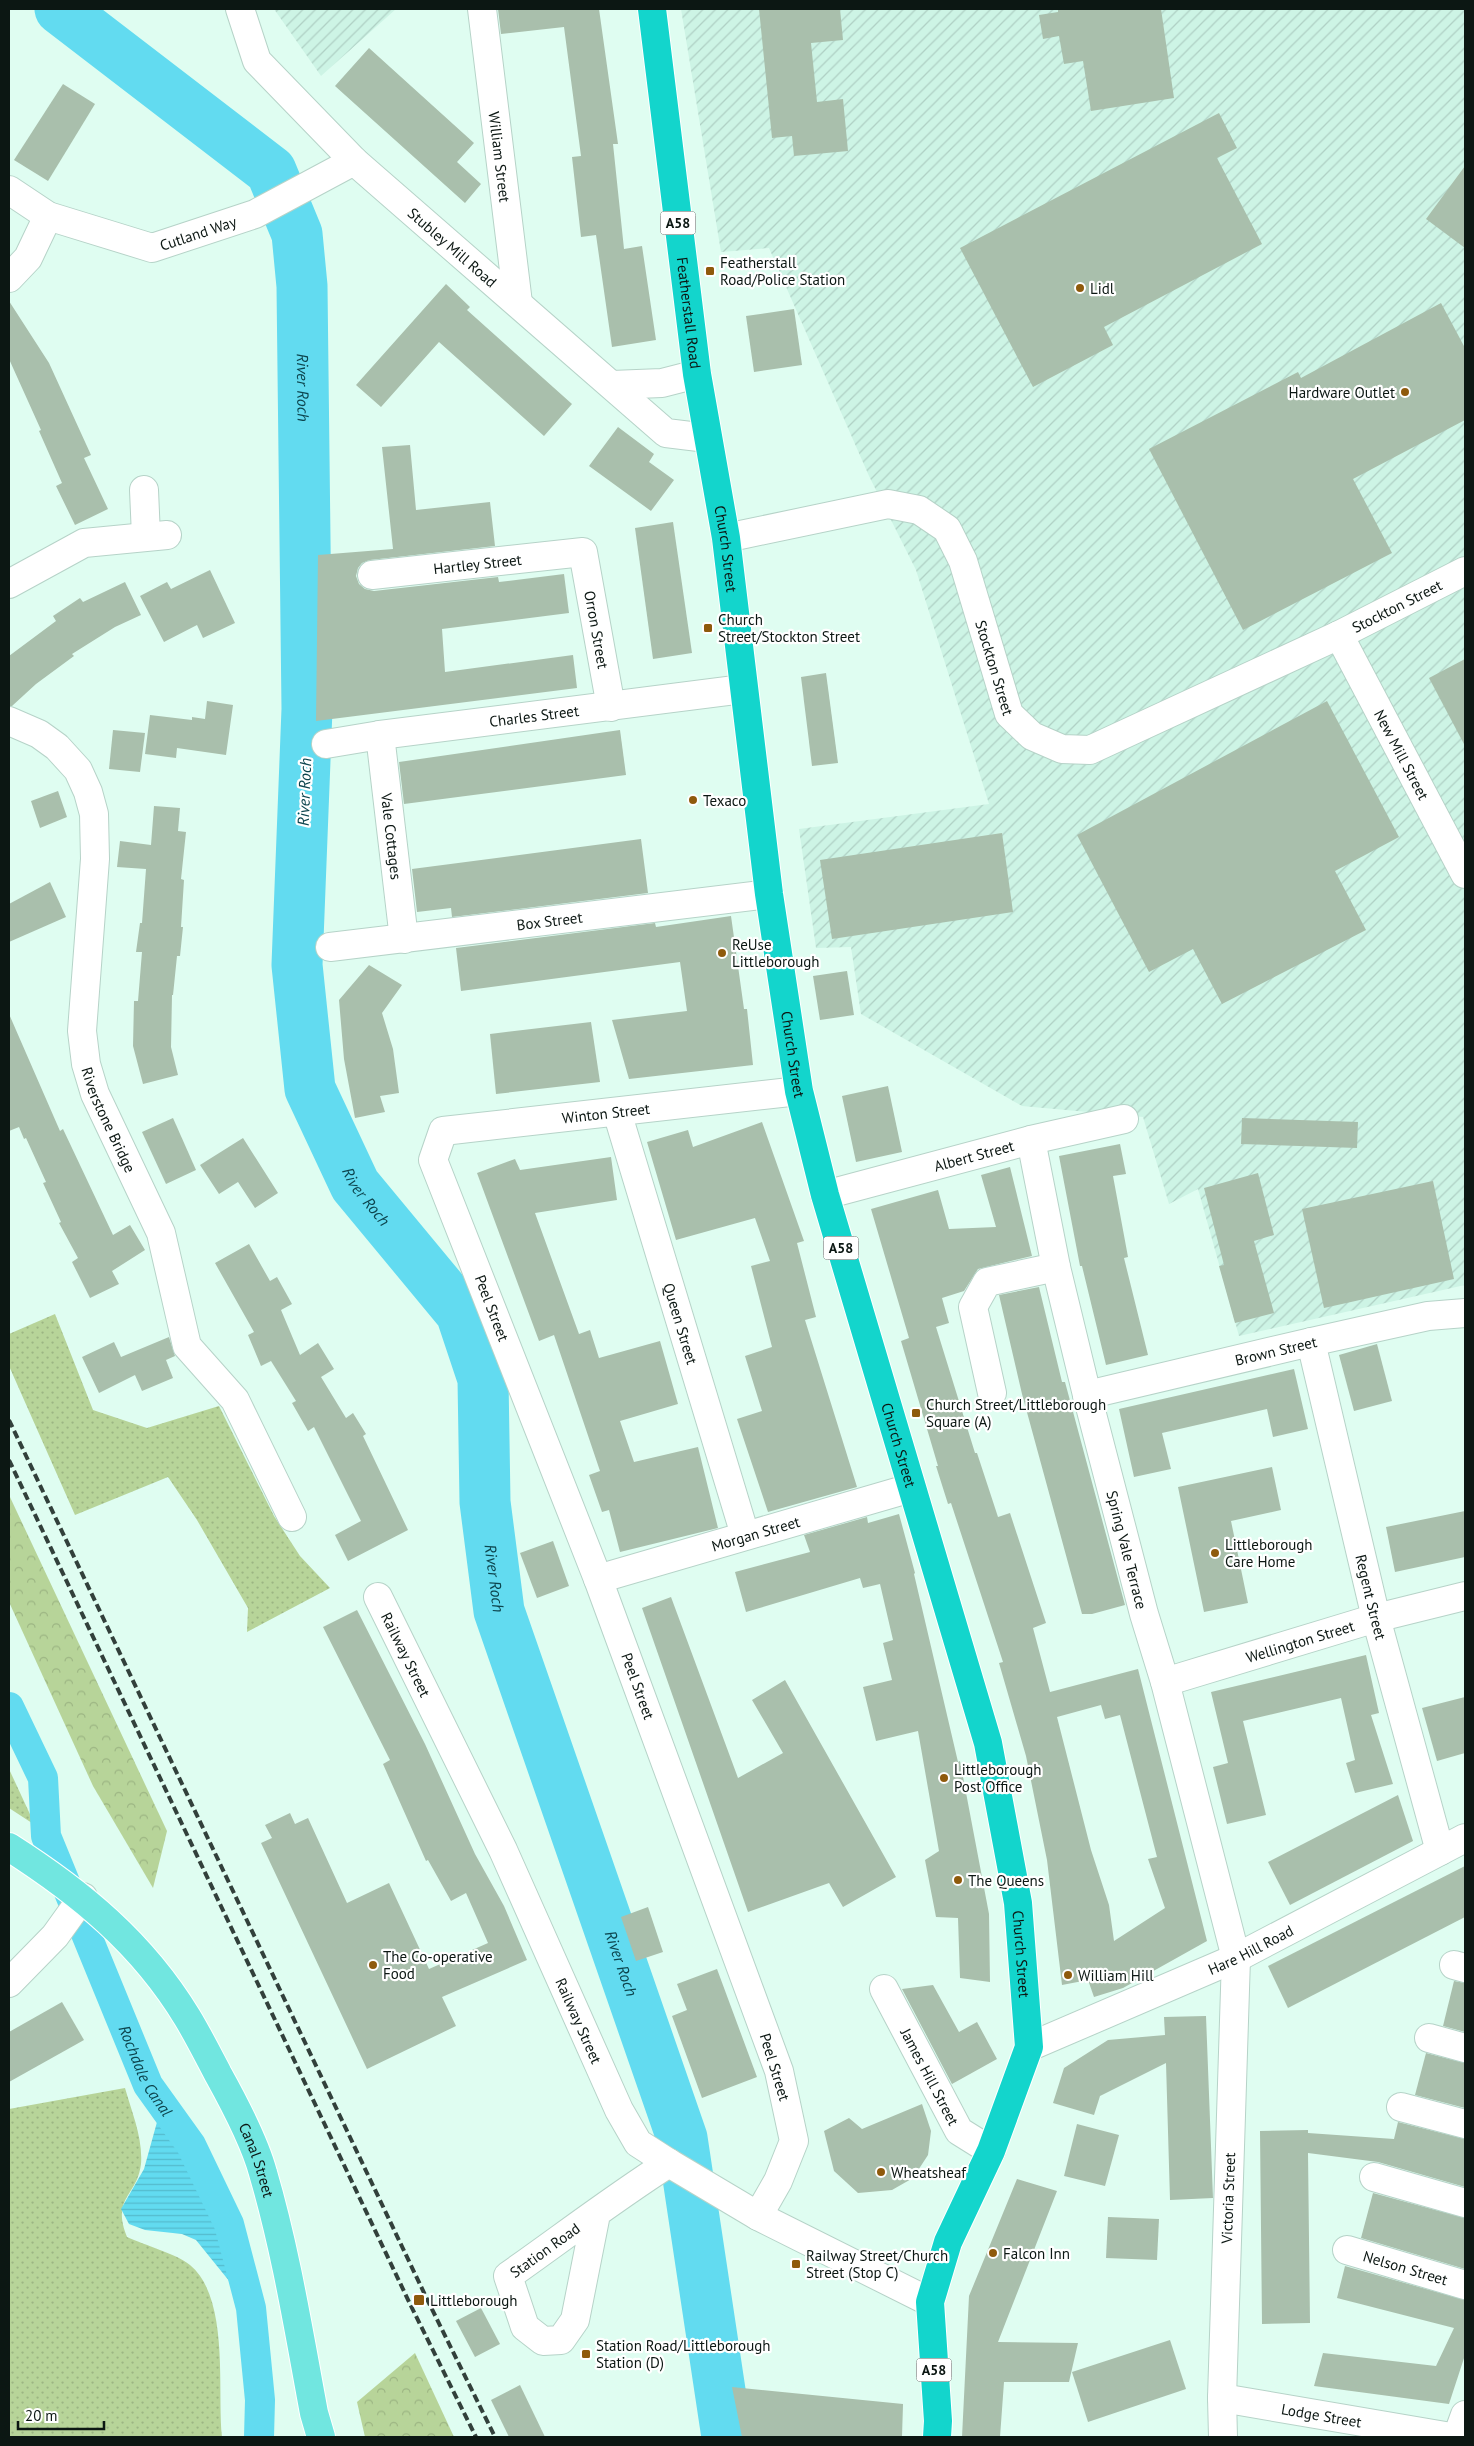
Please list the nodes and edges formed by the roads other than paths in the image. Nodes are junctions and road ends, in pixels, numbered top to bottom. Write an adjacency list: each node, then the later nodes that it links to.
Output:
1 (240, 9): 4 (street, Stubley Mill Road)
2 (482, 9): 8 (street, William Street)
3 (652, 9): 9 (highway, Featherstall Road / A58)
4 (354, 161): 6 (street, Cutland Way); 8 (street, Stubley Mill Road)
5 (9, 190): 6 (street, Cutland Way)
6 (48, 216): 7 (street)
7 (9, 278)
8 (518, 303): 10 (street, Stubley Mill Road)
9 (697, 374): 10 (street); 11 (highway, Featherstall Road / A58)
10 (612, 385): 11 (street, Stubley Mill Road)
11 (707, 438): 13 (highway, Church Street / A58)
12 (144, 490): 17 (street)
13 (726, 538): 18 (street, Stockton Street); 19 (highway, Church Street / A58)
14 (583, 552): 16 (street, Hartley Street); 20 (street, Orron Street)
15 (1465, 571): 18 (street, Stockton Street)
16 (372, 575)
17 (9, 584)
18 (1339, 635): 24 (street, New Mill Street)
19 (743, 689): 20 (street, Charles Street); 25 (highway, Church Street / A58)
20 (611, 707): 22 (street, Charles Street)
21 (9, 721): 40 (street, Riverstone Bridge)
22 (380, 735): 23 (street, Charles Street); 26 (street, Vale Cottages)
23 (326, 744)
24 (1465, 874)
25 (769, 894): 26 (street, Box Street); 28 (highway, Church Street / A58)
26 (404, 939): 27 (street, Box Street)
27 (330, 947)
28 (799, 1091): 29 (street, Winton Street); 33 (highway, Church Street / A58)
29 (616, 1112): 32 (street, Winton Street); 41 (street, Queen Street)
30 (1124, 1119): 31 (street, Albert Street)
31 (1031, 1140): 33 (street, Albert Street); 34 (street, Spring Vale Terrace)
32 (433, 1160): 42 (street, Peel Street)
33 (825, 1195): 39 (highway, Church Street / A58)
34 (1056, 1267): 37 (street); 38 (street, Spring Vale Terrace)
35 (1465, 1313): 36 (street, Brown Street)
36 (1311, 1342): 38 (street, Brown Street); 45 (street, Regent Street)
37 (992, 1393)
38 (1086, 1395): 46 (street, Spring Vale Terrace)
39 (911, 1488): 41 (street, Morgan Street); 55 (highway, Church Street / A58)
40 (292, 1517)
41 (745, 1536): 42 (street, Morgan Street)
42 (598, 1579): 63 (street, Peel Street)
43 (1465, 1596): 45 (street, Wellington Street)
44 (378, 1597): 60 (street, Railway Street)
45 (1376, 1618): 46 (street, Wellington Street); 49 (street, Regent Street)
46 (1165, 1682): 51 (street, Spring Vale Terrace)
47 (1465, 1838): 49 (street, Hare Hill Road)
48 (10, 1848): 50 (main road, Canal Street)
49 (1440, 1852): 51 (street, Hare Hill Road)
50 (83, 1897): 52 (street); 70 (main road, Canal Street)
51 (1236, 1958): 55 (street, Hare Hill Road); 68 (street, Victoria Street)
52 (9, 1983)
53 (884, 1990): 59 (street, James Hill Street)
54 (1429, 2038): 56 (street)
55 (1030, 2047): 59 (highway, Church Street / A58)
56 (1465, 2048)
57 (1401, 2107): 58 (street)
58 (1465, 2124)
59 (991, 2151): 67 (highway, Church Street / A58)
60 (669, 2163): 63 (street, Railway Street); 64 (street, Station Road)
61 (1374, 2177): 62 (street)
62 (1465, 2203)
63 (748, 2209): 67 (street, Railway Street)
64 (596, 2214)
65 (1347, 2250): 66 (street, Nelson Street)
66 (1465, 2285)
67 (930, 2302): 71 (highway, Church Street / A58)
68 (1222, 2398): 72 (street, Victoria Street); 73 (street, Lodge Street)
69 (1465, 2415): 74 (street)
70 (321, 2437)
71 (937, 2437)
72 (1223, 2437)
73 (1452, 2437)
74 (1457, 2437)

